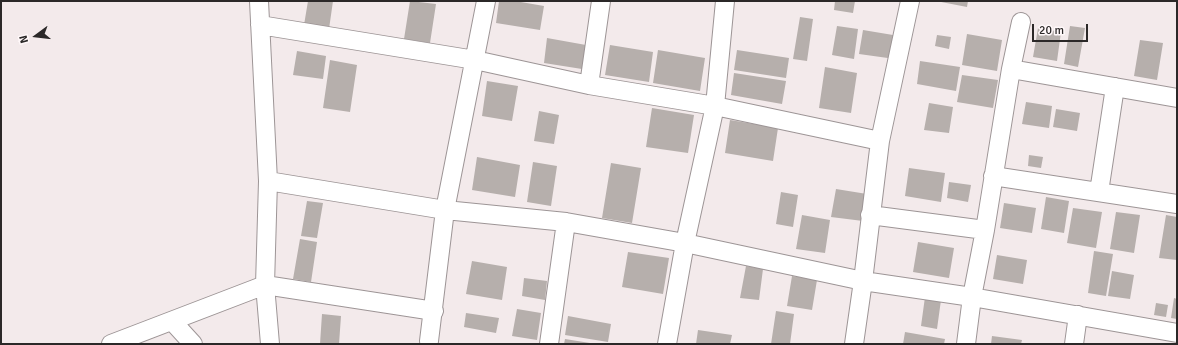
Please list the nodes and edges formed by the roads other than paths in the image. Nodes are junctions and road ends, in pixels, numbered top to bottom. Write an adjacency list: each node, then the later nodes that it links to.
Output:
1 (259, 1): 7 (street)
2 (486, 1): 8 (street)
3 (601, 1): 10 (street)
4 (725, 1): 13 (street)
5 (910, 1): 14 (street)
6 (1021, 22): 9 (street)
7 (260, 25): 8 (street); 16 (street)
8 (474, 60): 10 (street); 19 (street)
9 (1011, 69): 11 (street); 15 (street)
10 (589, 85): 13 (street)
11 (1115, 87): 12 (street); 17 (street)
12 (1177, 98)
13 (715, 106): 14 (street); 23 (street)
14 (880, 141): 20 (street)
15 (993, 176): 17 (street); 22 (street)
16 (268, 181): 19 (street); 25 (street)
17 (1100, 192): 18 (street)
18 (1177, 204)
19 (445, 210): 21 (street); 27 (street)
20 (870, 215): 22 (street); 24 (street)
21 (566, 222): 23 (street); 35 (street)
22 (985, 230): 26 (street)
23 (685, 243): 24 (street); 36 (street)
24 (863, 282): 26 (street); 37 (street)
25 (265, 285): 27 (street); 29 (street); 34 (street)
26 (972, 297): 28 (street); 38 (street)
27 (434, 311): 31 (street)
28 (1078, 315): 30 (street); 39 (street)
29 (172, 322): 32 (street); 33 (street)
30 (1177, 332)
31 (429, 341)
32 (111, 344)
33 (193, 344)
34 (270, 344)
35 (549, 344)
36 (667, 344)
37 (854, 344)
38 (966, 344)
39 (1074, 344)

